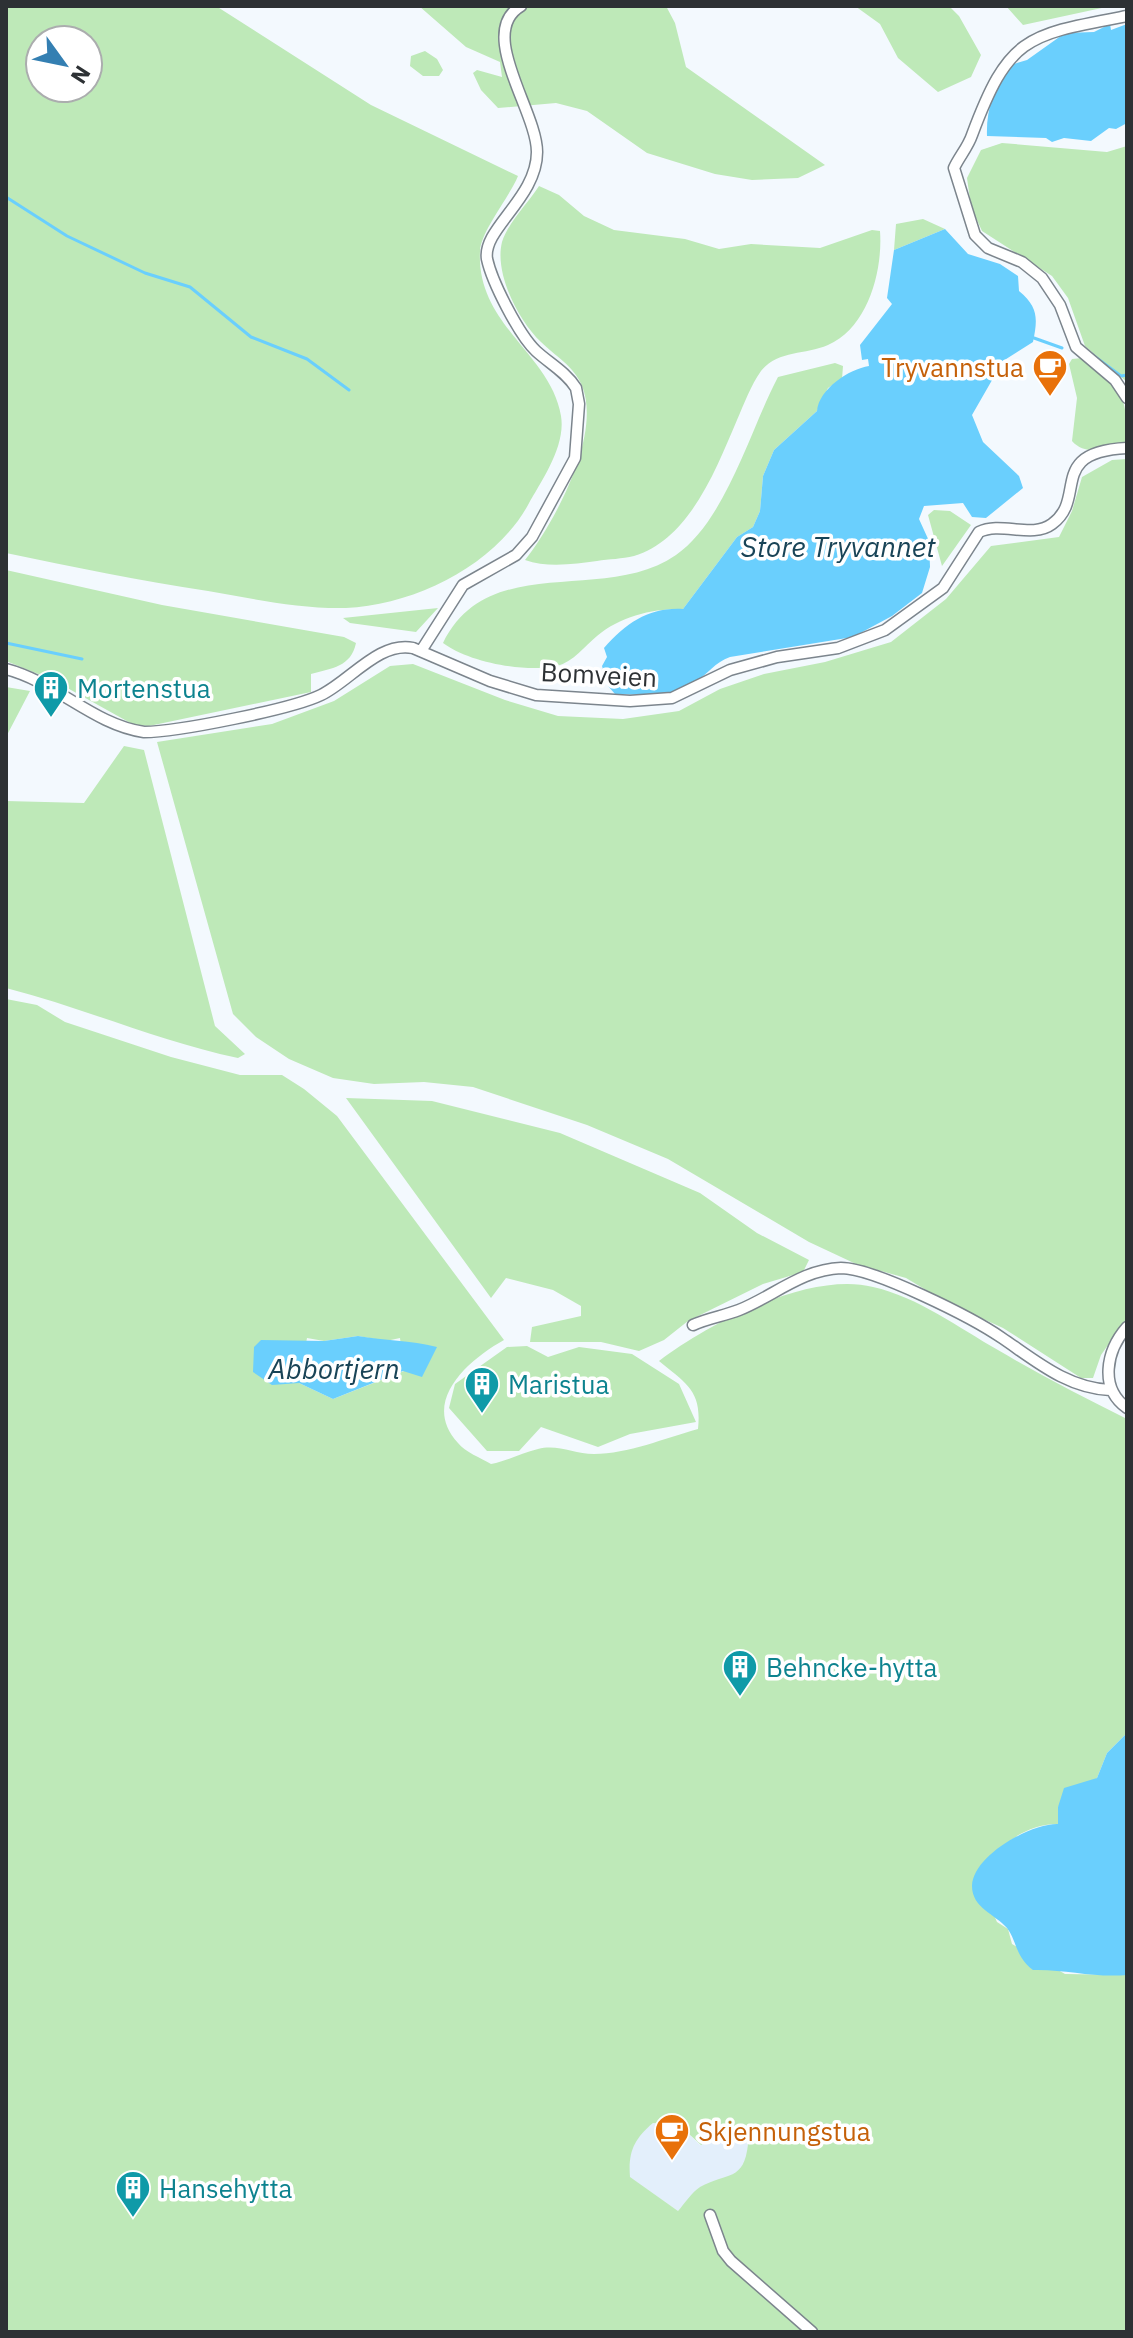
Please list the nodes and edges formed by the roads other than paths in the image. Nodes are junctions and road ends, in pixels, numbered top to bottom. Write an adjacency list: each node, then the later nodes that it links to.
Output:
1 (521, 6): 5 (street)
2 (1127, 16): 3 (street)
3 (1127, 398)
4 (1127, 448): 5 (street, Bomveien)
5 (421, 651): 6 (street, Bomveien)
6 (6, 669)
7 (693, 1325): 9 (street)
8 (1127, 1327): 9 (street)
9 (1110, 1390): 10 (street)
10 (1127, 1408)
11 (710, 2215): 12 (street)
12 (812, 2332)

